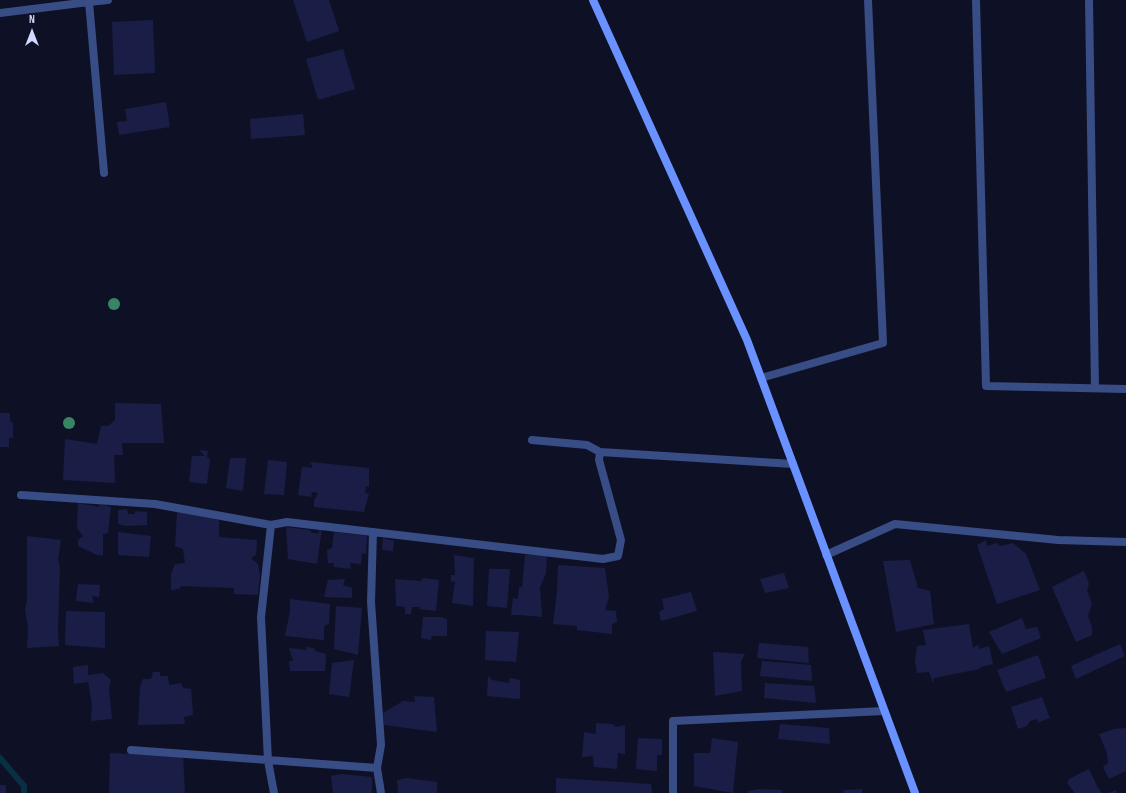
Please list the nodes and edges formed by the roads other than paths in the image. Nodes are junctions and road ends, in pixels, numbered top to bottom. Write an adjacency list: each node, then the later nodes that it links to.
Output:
1 (108, 0): 6 (street)
2 (593, 0): 9 (main road)
3 (868, 0): 9 (street)
4 (976, 0): 10 (street)
5 (1089, 0): 10 (street)
6 (89, 1): 7 (street); 8 (street)
7 (0, 13)
8 (104, 173)
9 (761, 378): 14 (main road)
10 (1095, 388): 11 (street)
11 (1126, 388)
12 (532, 440): 13 (street)
13 (600, 452): 14 (street); 17 (street)
14 (793, 464): 19 (main road)
15 (21, 495): 16 (street)
16 (271, 525): 17 (street); 22 (street)
17 (373, 532): 23 (street)
18 (1126, 542): 19 (street)
19 (826, 555): 20 (main road)
20 (884, 711): 26 (street); 27 (main road)
21 (131, 750): 22 (street)
22 (268, 761): 23 (street); 24 (street)
23 (377, 768): 25 (street)
24 (274, 793)
25 (381, 793)
26 (673, 793)
27 (915, 793)

